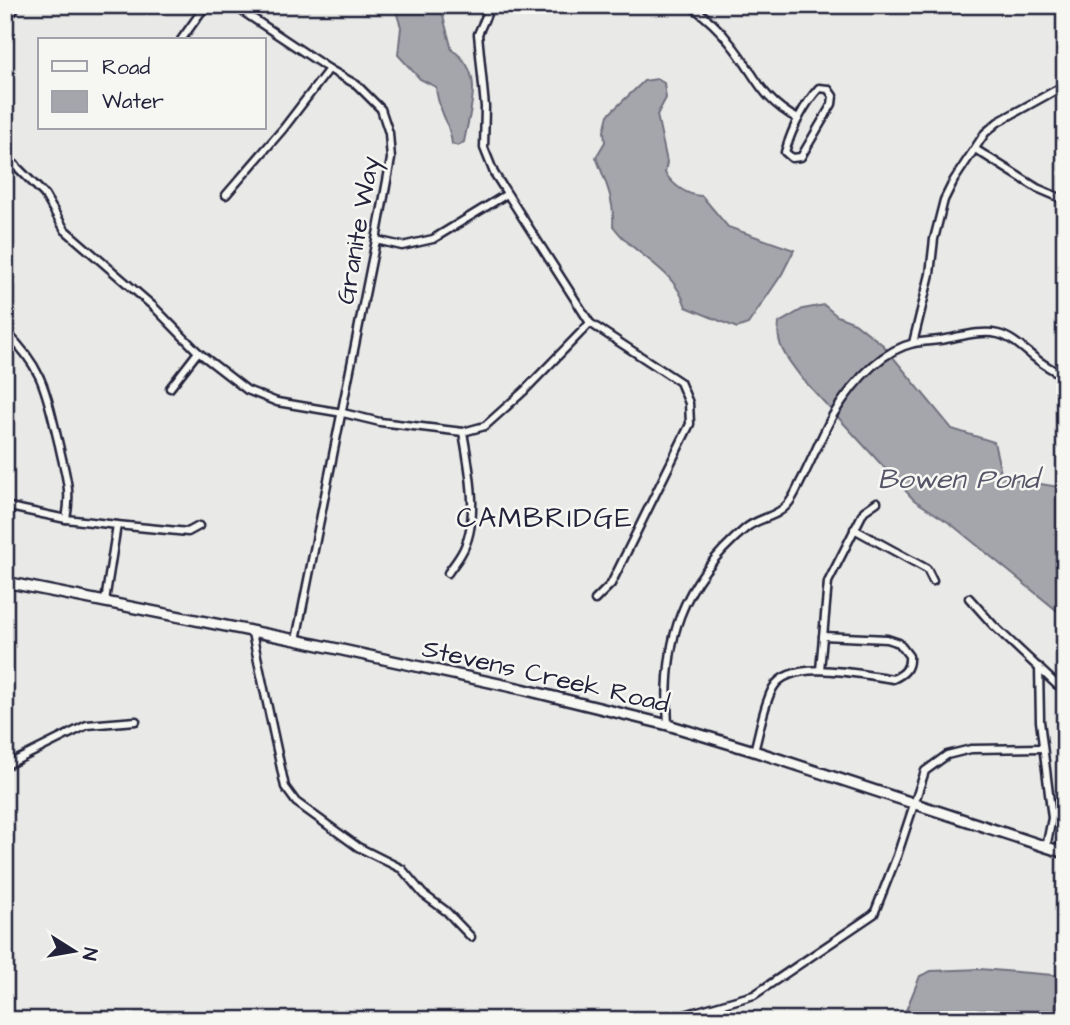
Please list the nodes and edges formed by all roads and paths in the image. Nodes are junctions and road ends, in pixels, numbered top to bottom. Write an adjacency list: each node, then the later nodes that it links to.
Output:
1 (17, 5): 6 (street)
2 (206, 5): 7 (street)
3 (233, 5): 8 (street, Granite Way)
4 (491, 5): 13 (street)
5 (690, 5): 10 (street)
6 (5, 23)
7 (182, 38)
8 (328, 69): 14 (street); 16 (street, Granite Way)
9 (1065, 85): 11 (street)
10 (798, 119): 10 (street)
11 (975, 149): 15 (street); 19 (street)
12 (5, 158): 20 (street)
13 (506, 194): 16 (street); 17 (street)
14 (226, 195)
15 (1065, 200)
16 (376, 240): 23 (street, Granite Way)
17 (590, 323): 24 (street); 35 (street)
18 (5, 331): 27 (street)
19 (913, 343): 21 (street); 44 (street)
20 (198, 352): 22 (street); 23 (street)
21 (1065, 377)
22 (170, 388)
23 (343, 413): 24 (street); 39 (street, Granite Way)
24 (463, 432): 31 (street)
25 (877, 502): 30 (street)
26 (5, 506): 27 (street)
27 (66, 519): 28 (street)
28 (117, 526): 29 (street); 36 (street)
29 (199, 526)
30 (854, 529): 32 (street); 38 (street)
31 (448, 573)
32 (933, 581)
33 (5, 582): 36 (street, Stevens Creek Road)
34 (969, 598): 40 (street)
35 (595, 600)
36 (105, 601): 37 (street, Stevens Creek Road)
37 (252, 633): 39 (street, Stevens Creek Road); 51 (street)
38 (823, 636): 41 (street); 41 (street)
39 (296, 640): 44 (street, Stevens Creek Road)
40 (1039, 667): 42 (street); 45 (street)
41 (820, 670): 46 (street)
42 (1057, 685)
43 (136, 721): 47 (street)
44 (668, 726): 46 (street, Stevens Creek Road)
45 (1042, 748): 48 (street); 49 (street)
46 (754, 751): 48 (street, Stevens Creek Road)
47 (5, 766)
48 (915, 804): 49 (street, Stevens Creek Road); 52 (street)
49 (1046, 848): 50 (street, Stevens Creek Road)
50 (1065, 853)
51 (471, 937)
52 (667, 1020)

